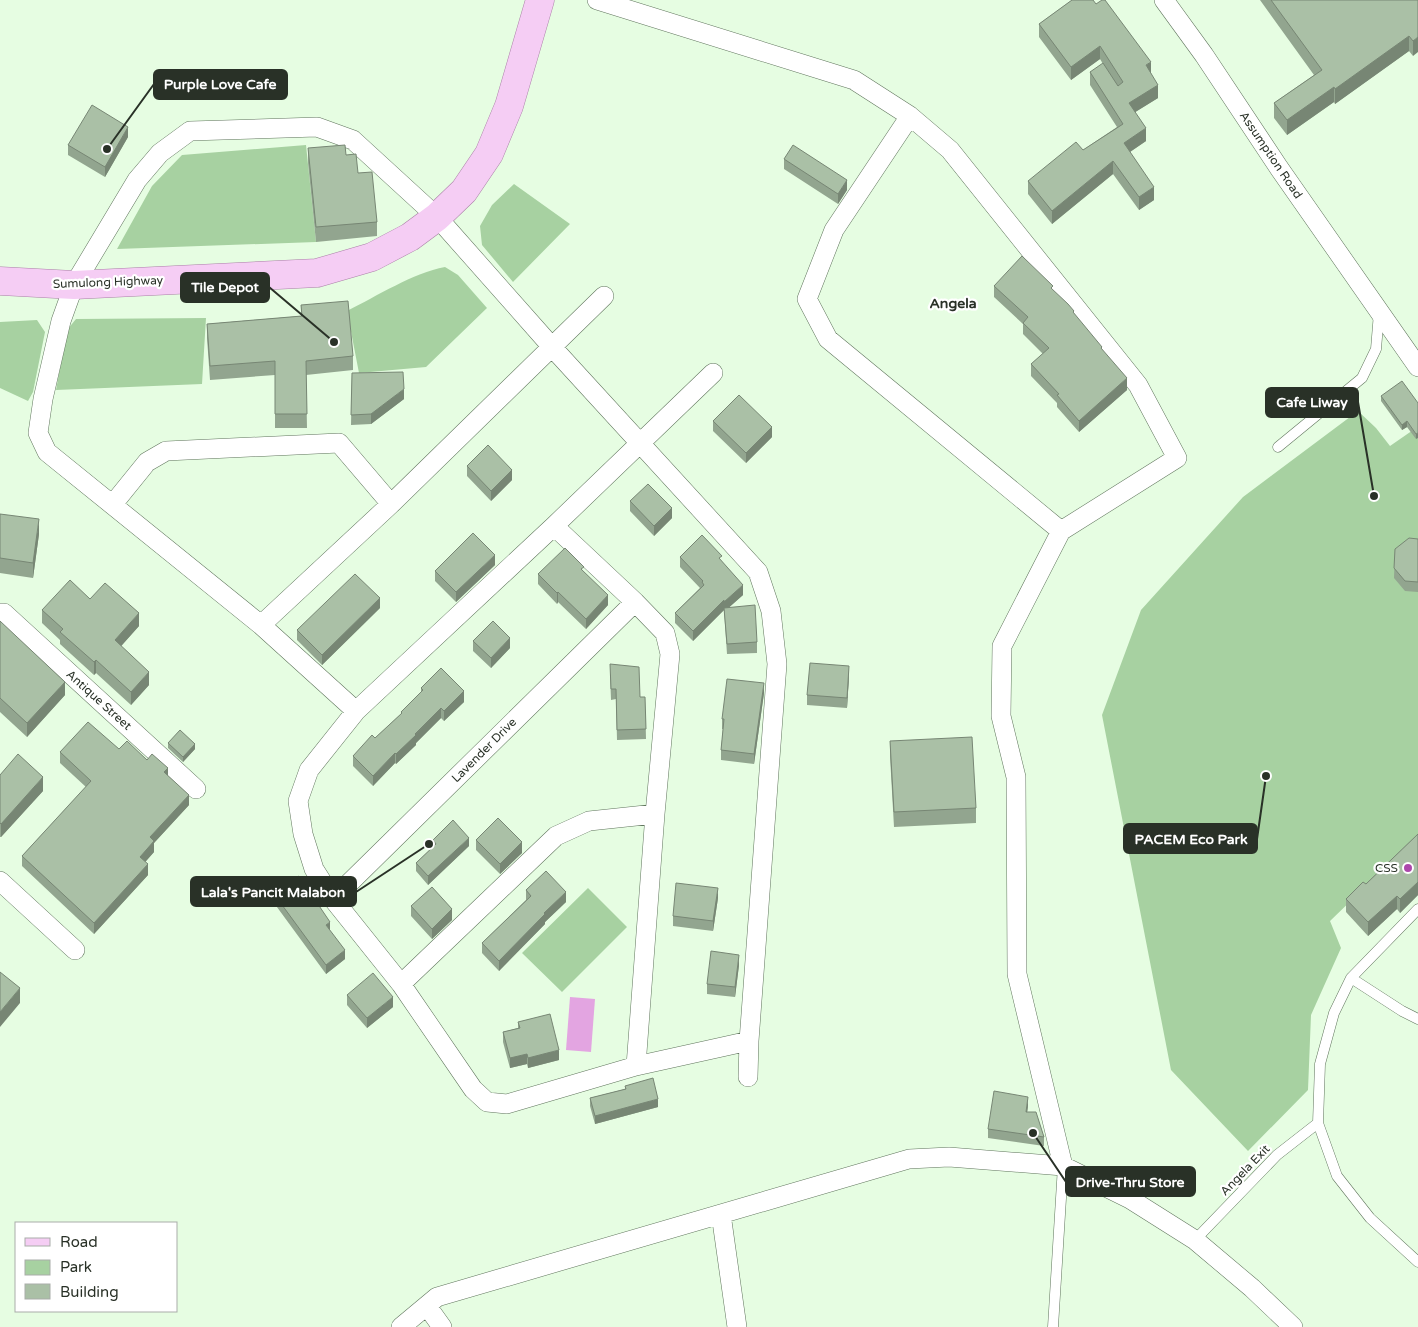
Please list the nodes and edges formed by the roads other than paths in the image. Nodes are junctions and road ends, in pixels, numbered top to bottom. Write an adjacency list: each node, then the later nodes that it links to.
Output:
1 (540, 0): 5 (main road, Sumulong Highway)
2 (597, 0): 4 (street)
3 (1164, 0): 9 (street, Assumption Road)
4 (910, 116): 18 (street); 18 (street)
5 (438, 217): 7 (main road, Sumulong Highway); 7 (street); 10 (street)
6 (0, 281): 7 (main road, Sumulong Highway)
7 (74, 285): 15 (street)
8 (604, 296): 10 (street)
9 (1379, 310): 11 (street, Assumption Road); 14 (lane)
10 (552, 348): 13 (street); 16 (street)
11 (1418, 367)
12 (713, 373): 13 (street)
13 (639, 443): 17 (street); 32 (street)
14 (1278, 447)
15 (113, 504): 16 (street); 21 (street)
16 (391, 504): 21 (street)
17 (554, 526): 19 (street); 22 (street)
18 (1061, 531): 36 (street)
19 (635, 602): 24 (street); 26 (street, Lavender Drive)
20 (0, 612): 23 (street, Antique Street)
21 (261, 624): 22 (street)
22 (356, 711): 26 (street)
23 (196, 789)
24 (655, 814): 30 (street); 33 (street)
25 (3, 889): 28 (street)
26 (333, 899): 30 (street)
27 (1418, 909): 29 (lane)
28 (75, 950)
29 (1351, 978): 31 (lane); 35 (lane)
30 (401, 984): 33 (street)
31 (1418, 1019)
32 (749, 1041): 33 (street); 34 (street)
33 (636, 1066)
34 (748, 1077)
35 (1318, 1123): 38 (lane, Angela Exit); 39 (lane)
36 (1063, 1166): 37 (street); 38 (street); 44 (lane)
37 (721, 1214): 40 (street); 43 (street)
38 (1195, 1240): 45 (street)
39 (1418, 1262)
40 (427, 1306): 41 (street); 42 (street)
41 (401, 1327)
42 (442, 1327)
43 (737, 1327)
44 (1053, 1327)
45 (1293, 1327)

